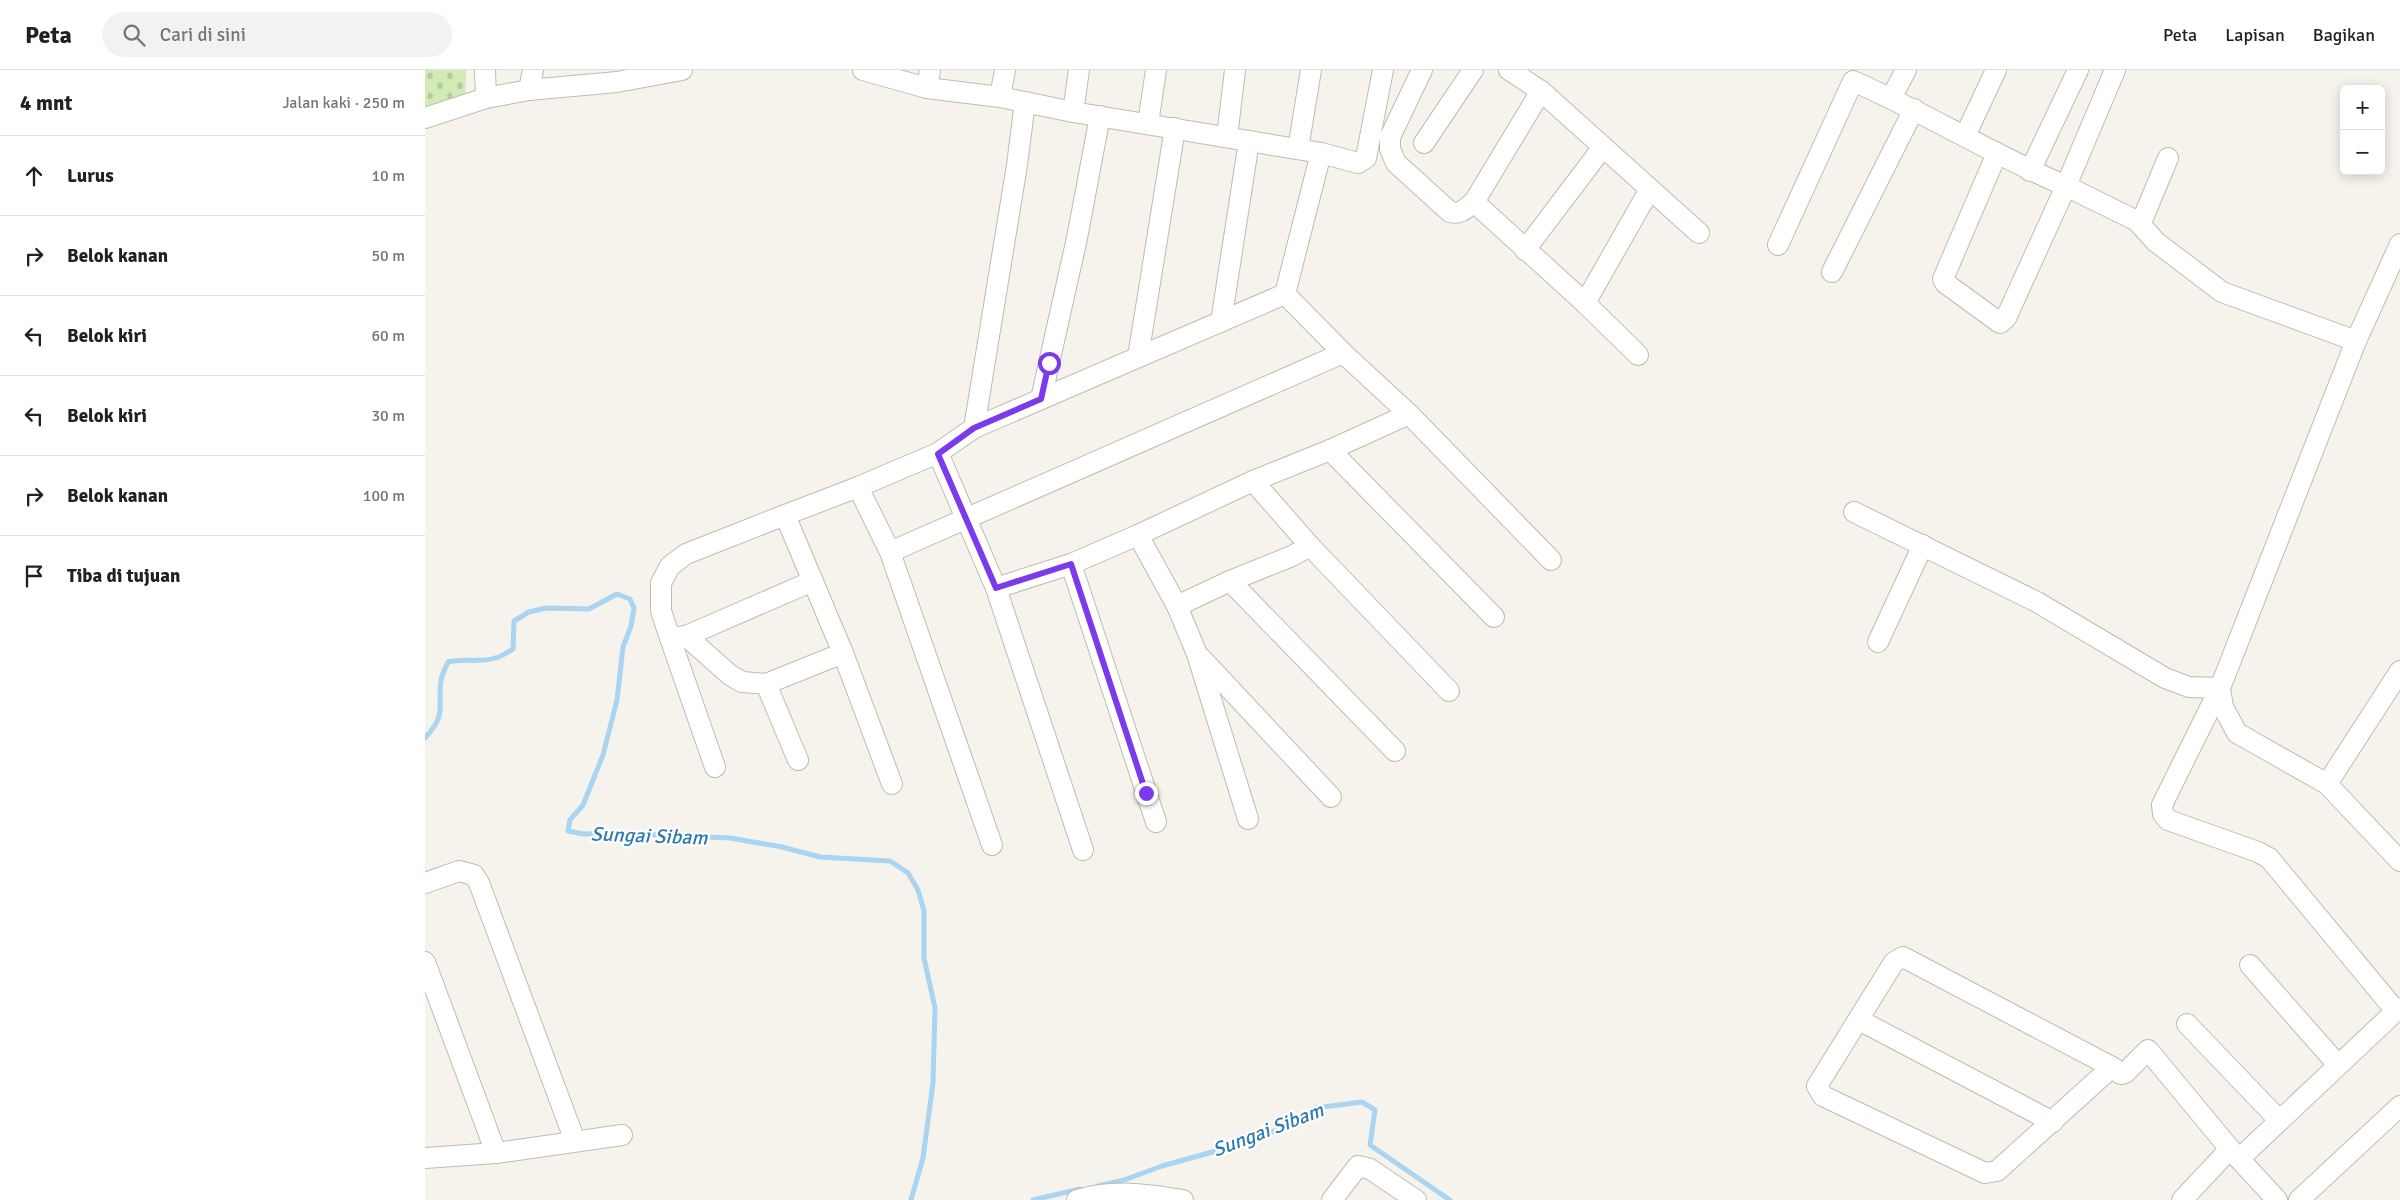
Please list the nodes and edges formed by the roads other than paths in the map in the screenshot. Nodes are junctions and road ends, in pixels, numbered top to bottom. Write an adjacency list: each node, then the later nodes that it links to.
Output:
1 (485, 70): 23 (street)
2 (533, 70): 20 (street)
3 (682, 70): 18 (street)
4 (863, 70): 19 (street)
5 (1005, 70): 22 (street)
6 (1079, 70): 27 (street)
7 (1156, 70): 30 (street)
8 (1235, 70): 33 (street)
9 (1311, 70): 37 (street)
10 (1383, 70): 38 (street)
11 (1422, 70): 44 (street)
12 (1473, 70): 35 (street)
13 (1509, 70): 21 (street)
14 (1906, 70): 24 (street)
15 (1996, 70): 32 (street)
16 (2078, 70): 41 (street)
17 (2115, 70): 42 (street)
18 (618, 76): 20 (street)
19 (928, 79): 22 (street)
20 (529, 90): 23 (street)
21 (1541, 91): 36 (street); 44 (street)
22 (1000, 97): 25 (street)
23 (486, 98): 29 (street)
24 (1891, 98): 26 (street); 48 (street)
25 (1025, 102): 27 (street); 60 (street)
26 (1914, 109): 32 (street); 50 (street)
27 (1073, 112): 28 (street)
28 (1100, 116): 30 (street); 58 (street)
29 (425, 118)
30 (1148, 124): 31 (street)
31 (1175, 128): 33 (street); 57 (street)
32 (1965, 136): 39 (street)
33 (1227, 137): 34 (street)
34 (1249, 141): 37 (street); 53 (street)
35 (1425, 143)
36 (1603, 147): 43 (street); 49 (street)
37 (1298, 149): 38 (street)
38 (1321, 153): 51 (street)
39 (1997, 153): 41 (street); 42 (street)
40 (2168, 158): 45 (street)
41 (2030, 171): 42 (street)
42 (2066, 186): 45 (street)
43 (1650, 190): 46 (street); 52 (street)
44 (1473, 202): 49 (street)
45 (2137, 221): 54 (street)
46 (1699, 233)
47 (2400, 244): 54 (street)
48 (1778, 245)
49 (1525, 250): 52 (street)
50 (1832, 272)
51 (1285, 294): 53 (street); 55 (street)
52 (1585, 303): 56 (street)
53 (1221, 322): 57 (street)
54 (2356, 341): 85 (street)
55 (1343, 353): 59 (street); 67 (street)
56 (1638, 355)
57 (1138, 357): 58 (street)
58 (1041, 399): 60 (street)
59 (1409, 414): 61 (street); 72 (street)
60 (974, 428): 62 (street)
61 (1330, 450): 63 (street); 78 (street)
62 (938, 454): 64 (street); 67 (street)
63 (1253, 482): 68 (street); 69 (street)
64 (858, 487): 66 (street); 71 (street)
65 (1854, 512): 70 (street)
66 (785, 515): 74 (street); 79 (street)
67 (964, 518): 71 (street); 76 (street)
68 (1139, 535): 73 (street); 77 (street)
69 (1310, 546): 75 (street); 86 (street)
70 (1923, 546): 80 (street); 85 (street)
71 (890, 552): 95 (street)
72 (1551, 560)
73 (1071, 564): 76 (street); 94 (street)
74 (813, 581): 79 (street); 81 (street)
75 (1230, 581): 77 (street); 87 (street)
76 (996, 588): 96 (street)
77 (1177, 606): 82 (street)
78 (1494, 617)
79 (678, 637): 84 (street); 89 (street)
80 (1878, 642)
81 (843, 653): 84 (street); 90 (street)
82 (1197, 654): 92 (street); 93 (street)
83 (2400, 671): 91 (street)
84 (766, 684): 88 (street)
85 (2220, 688): 91 (street); 101 (street)
86 (1449, 691)
87 (1395, 751)
88 (798, 760)
89 (715, 767)
90 (892, 784)
91 (2327, 784): 97 (street)
92 (1331, 797)
93 (1248, 819)
94 (1156, 822)
95 (992, 845)
96 (1083, 850)
97 (2400, 861)
98 (425, 883): 110 (street)
99 (425, 962): 111 (street)
100 (2250, 965): 104 (street)
101 (2398, 1010): 104 (street)
102 (1859, 1020): 105 (street); 108 (street); 108 (street)
103 (2187, 1024): 107 (street)
104 (2338, 1065): 107 (street)
105 (2112, 1068): 108 (street); 112 (street)
106 (2400, 1106): 120 (street)
107 (2279, 1120): 112 (street)
108 (2053, 1122)
109 (622, 1135): 110 (street)
110 (575, 1142): 111 (street)
111 (496, 1153): 113 (street)
112 (2234, 1154): 118 (street); 119 (street)
113 (425, 1158)
114 (1077, 1200): 115 (street)
115 (1183, 1200)
116 (1332, 1200): 117 (street)
117 (1416, 1200)
118 (2182, 1200)
119 (2277, 1200)
120 (2299, 1200)

